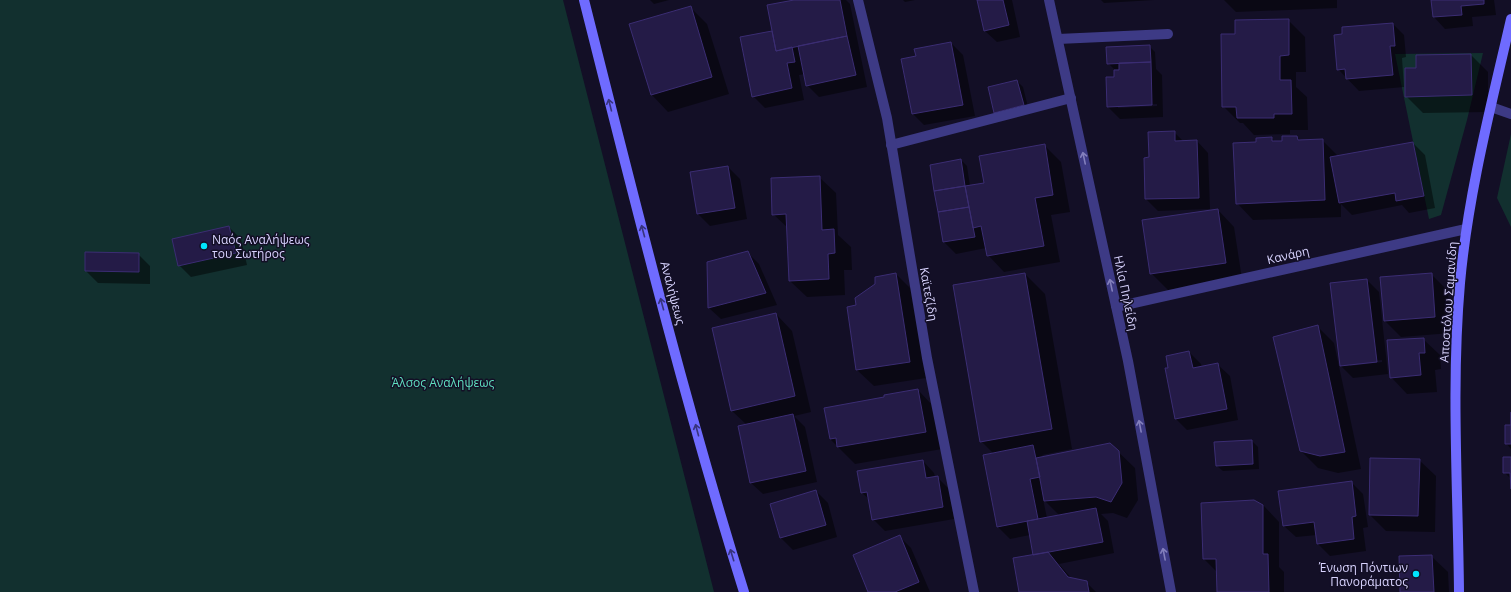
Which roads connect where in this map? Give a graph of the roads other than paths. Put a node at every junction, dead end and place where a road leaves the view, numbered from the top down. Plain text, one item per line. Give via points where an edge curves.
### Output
1 (584, 0) edge
2 (858, 0) edge
3 (1049, 0) edge
4 (1511, 19) edge
5 (1168, 34) dead end
6 (1058, 39) junction
7 (1071, 98) junction
8 (1492, 107) junction
9 (1511, 114) edge
10 (891, 145) junction
11 (1466, 229) junction
12 (1116, 307) junction
13 (744, 592) edge
14 (974, 592) edge
15 (1171, 592) edge
16 (1459, 592) edge

13 -> 1 street, Αναλήψεως via 720,515 659,292
2 - 10 street, Καϊτεζίδη
3 - 6 street, Ηλία Πηλείδη
4 - 8 street, Αποστόλου Σαμανίδη
5 - 6 street
6 - 7 street, Ηλία Πηλείδη
7 - 10 street
12 -> 7 street, Ηλία Πηλείδη
8 - 9 street
8 - 11 street, Αποστόλου Σαμανίδη
10 - 14 street, Καϊτεζίδη via 927,358
11 - 12 street, Κανάρη
11 - 16 street, Αποστόλου Σαμανίδη via 1457,352
15 -> 12 street, Ηλία Πηλείδη

